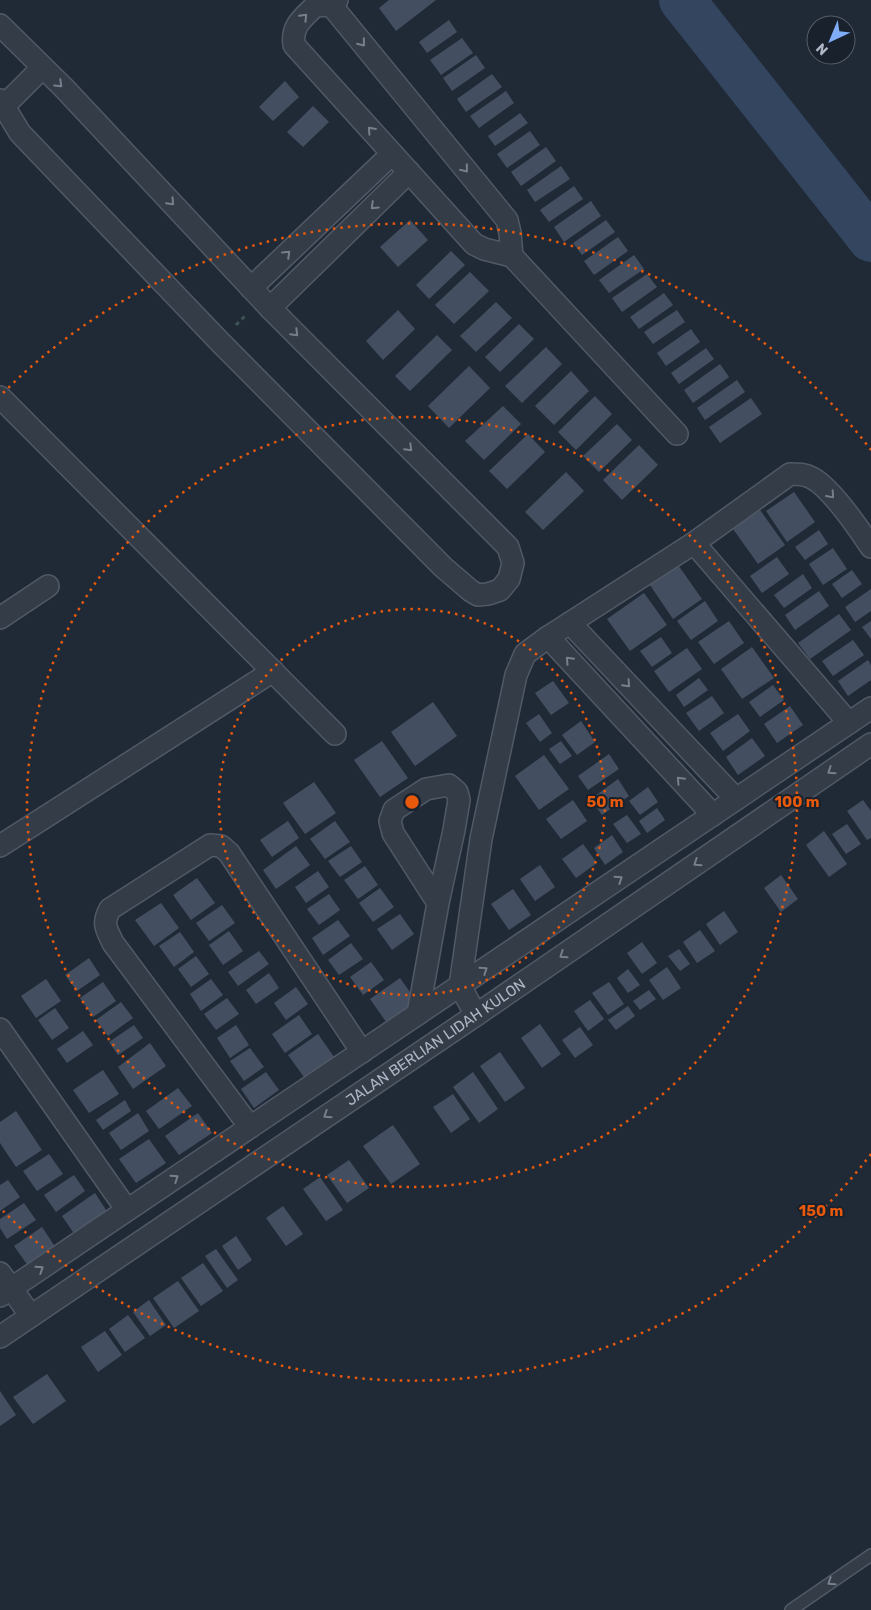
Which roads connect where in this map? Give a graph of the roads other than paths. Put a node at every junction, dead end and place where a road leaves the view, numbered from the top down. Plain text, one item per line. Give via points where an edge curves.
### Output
1 (334, 3) edge
2 (0, 25) edge
3 (42, 68) junction
4 (2, 103) edge
5 (392, 154) junction
6 (409, 172) junction
7 (512, 256) junction
8 (261, 298) junction
9 (0, 397) edge
10 (677, 434) dead end
11 (694, 543) junction
12 (871, 546) edge
13 (48, 586) dead end
14 (0, 618) edge
15 (570, 623) junction
16 (548, 637) junction
17 (273, 671) junction
18 (871, 708) edge
19 (849, 723) junction
20 (336, 734) dead end
21 (871, 744) edge
22 (736, 799) junction
23 (713, 815) junction
24 (0, 846) edge
25 (438, 903) junction
26 (460, 986) junction
27 (418, 1014) junction
28 (476, 1015) junction
29 (0, 1029) edge
30 (391, 1032) junction
31 (362, 1052) junction
32 (406, 1062) junction
33 (250, 1127) junction
34 (127, 1210) junction
35 (4, 1286) edge
36 (31, 1316) junction
37 (0, 1337) edge
38 (871, 1555) edge
39 (791, 1610) edge

5 -> 1 street via 294,46 292,36 298,22 315,6
1 -> 7 street via 507,220
2 - 3 street
3 - 4 street
3 -> 8 street
8 -> 4 street via 508,547 513,563 509,579 500,590 478,595 443,567 220,342 20,133
5 - 6 street
8 -> 5 street
6 - 7 street via 474,244
6 -> 8 street
7 - 10 street
9 - 17 street
11 -> 12 street via 790,474 803,474 826,489
11 - 15 street
11 - 19 street
13 - 14 street
15 - 16 street
15 -> 22 street
23 -> 16 street
16 - 26 street via 525,654 516,675 481,839
17 - 20 street
17 - 24 street
18 - 19 street
19 - 22 street
21 -> 28 street, JALAN BERLIAN LIDAH KULON
22 - 23 street
26 -> 23 street
25 - 25 street via 459,800 458,792 449,785 426,789 394,810 390,821 393,832
25 - 27 street
26 - 27 street
26 - 28 street
27 - 30 street
28 - 32 street, JALAN BERLIAN LIDAH KULON
29 - 34 street
30 - 31 street
30 - 32 street
31 - 33 street
31 - 33 street via 229,853 221,846 210,845 110,909 105,926 113,943
32 -> 36 street, JALAN BERLIAN LIDAH KULON
34 -> 33 street
35 -> 34 street
35 - 36 street
36 - 37 street, JALAN BERLIAN LIDAH KULON
38 -> 39 lane

